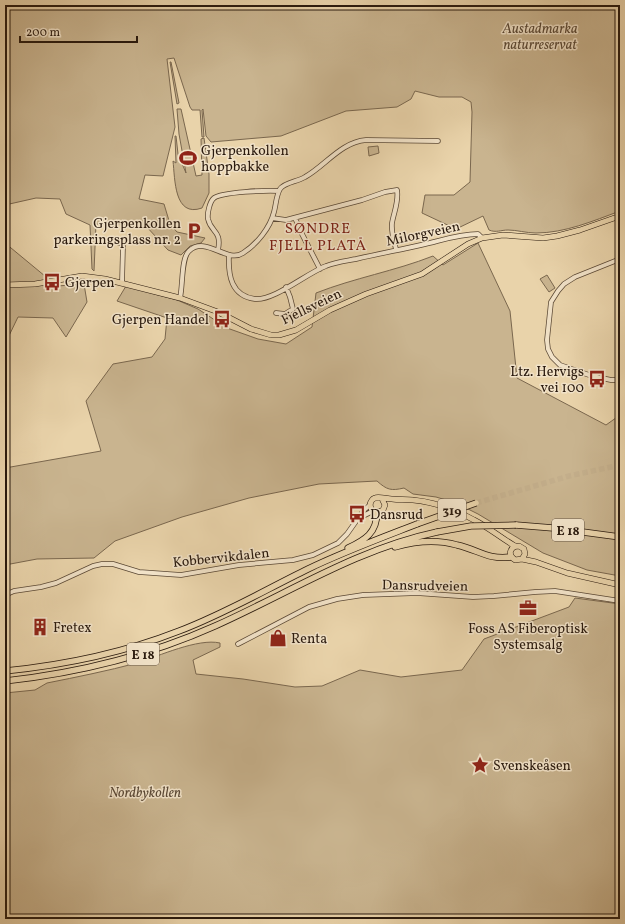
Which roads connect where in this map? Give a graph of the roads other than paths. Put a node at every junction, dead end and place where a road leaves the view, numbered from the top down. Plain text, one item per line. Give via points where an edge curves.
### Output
1 (438, 141) dead end
2 (279, 191) junction
3 (620, 216) edge
4 (272, 218) junction
5 (295, 218) junction
6 (482, 238) junction
7 (110, 241) dead end
8 (396, 249) junction
9 (218, 250) junction
10 (229, 255) junction
11 (620, 258) edge
12 (320, 269) junction
13 (122, 283) junction
14 (5, 285) edge
15 (286, 288) junction
16 (180, 298) junction
17 (276, 313) dead end
18 (620, 380) edge
19 (382, 499) junction
20 (396, 500) junction
21 (476, 503) tunnel mouth
22 (370, 505) junction
23 (385, 506) junction
24 (375, 512) junction
25 (359, 518) junction
26 (620, 537) edge
27 (501, 538) junction
28 (515, 546) junction
29 (511, 550) junction
30 (360, 556) junction
31 (523, 556) junction
32 (511, 557) junction
33 (308, 569) junction
34 (620, 585) edge
35 (5, 595) edge
36 (620, 601) edge
37 (238, 644) dead end
38 (5, 671) edge
39 (5, 681) edge

1 - 2 street via 355,142 309,175
2 - 4 street
2 - 9 street via 248,192 213,199 208,217 219,236
3 - 6 main road, Fjellsveien via 557,236 543,238 503,235
4 - 5 street
4 - 10 street via 268,228 246,251 236,256
5 - 8 street via 397,190 392,224
5 - 12 street
6 - 8 street, Milorgveien via 478,234 469,234
6 - 16 main road, Fjellsveien via 468,244 422,274 354,299 285,334 271,335 251,329 218,312
7 - 13 street via 123,246
8 - 12 street, Milorgveien
9 - 10 street
9 - 16 street via 200,246 192,248 187,253
10 - 15 street, Milorgveien via 231,280 241,293 252,298 263,298
11 - 18 street via 564,284 551,302 547,334 548,349 560,365 592,376
12 - 15 street, Milorgveien
13 - 14 main road, Fjellsveien via 82,276 35,284
13 - 16 main road, Fjellsveien
15 - 17 street via 293,309 285,314
19 - 20 main road, 319
19 - 22 main road via 374,498
19 - 23 main road
20 - 23 main road
20 - 27 main road, 319 via 419,501 454,510
21 - 33 highway, E 18, bridge via 358,547
22 - 24 main road
22 - 25 street, Kobbervikdalen
23 - 24 main road via 382,511
24 - 25 street, Kobbervikdalen
24 - 33 highway, E 18 via 376,526 367,536
25 - 35 street, Kobbervikdalen via 338,543 312,555 293,560 181,574 139,572 113,564 102,564 56,583
26 - 30 highway, E 18, bridge via 516,525 471,526 401,541
27 - 28 main road, 319
27 - 29 main road, 319
28 - 29 main road
28 - 31 main road, 319 via 522,547
29 - 32 main road
30 - 32 highway, E 18 via 406,544 436,541 457,544 495,558
30 - 39 highway, E 18 via 215,626 161,648 67,672
31 - 32 main road, 319 via 516,560
31 - 34 main road, 319 via 567,573
33 - 38 highway, E 18 via 211,618 157,640 94,658
36 - 37 street, Dansrudveien via 555,591 473,597 417,593 364,595 309,607

